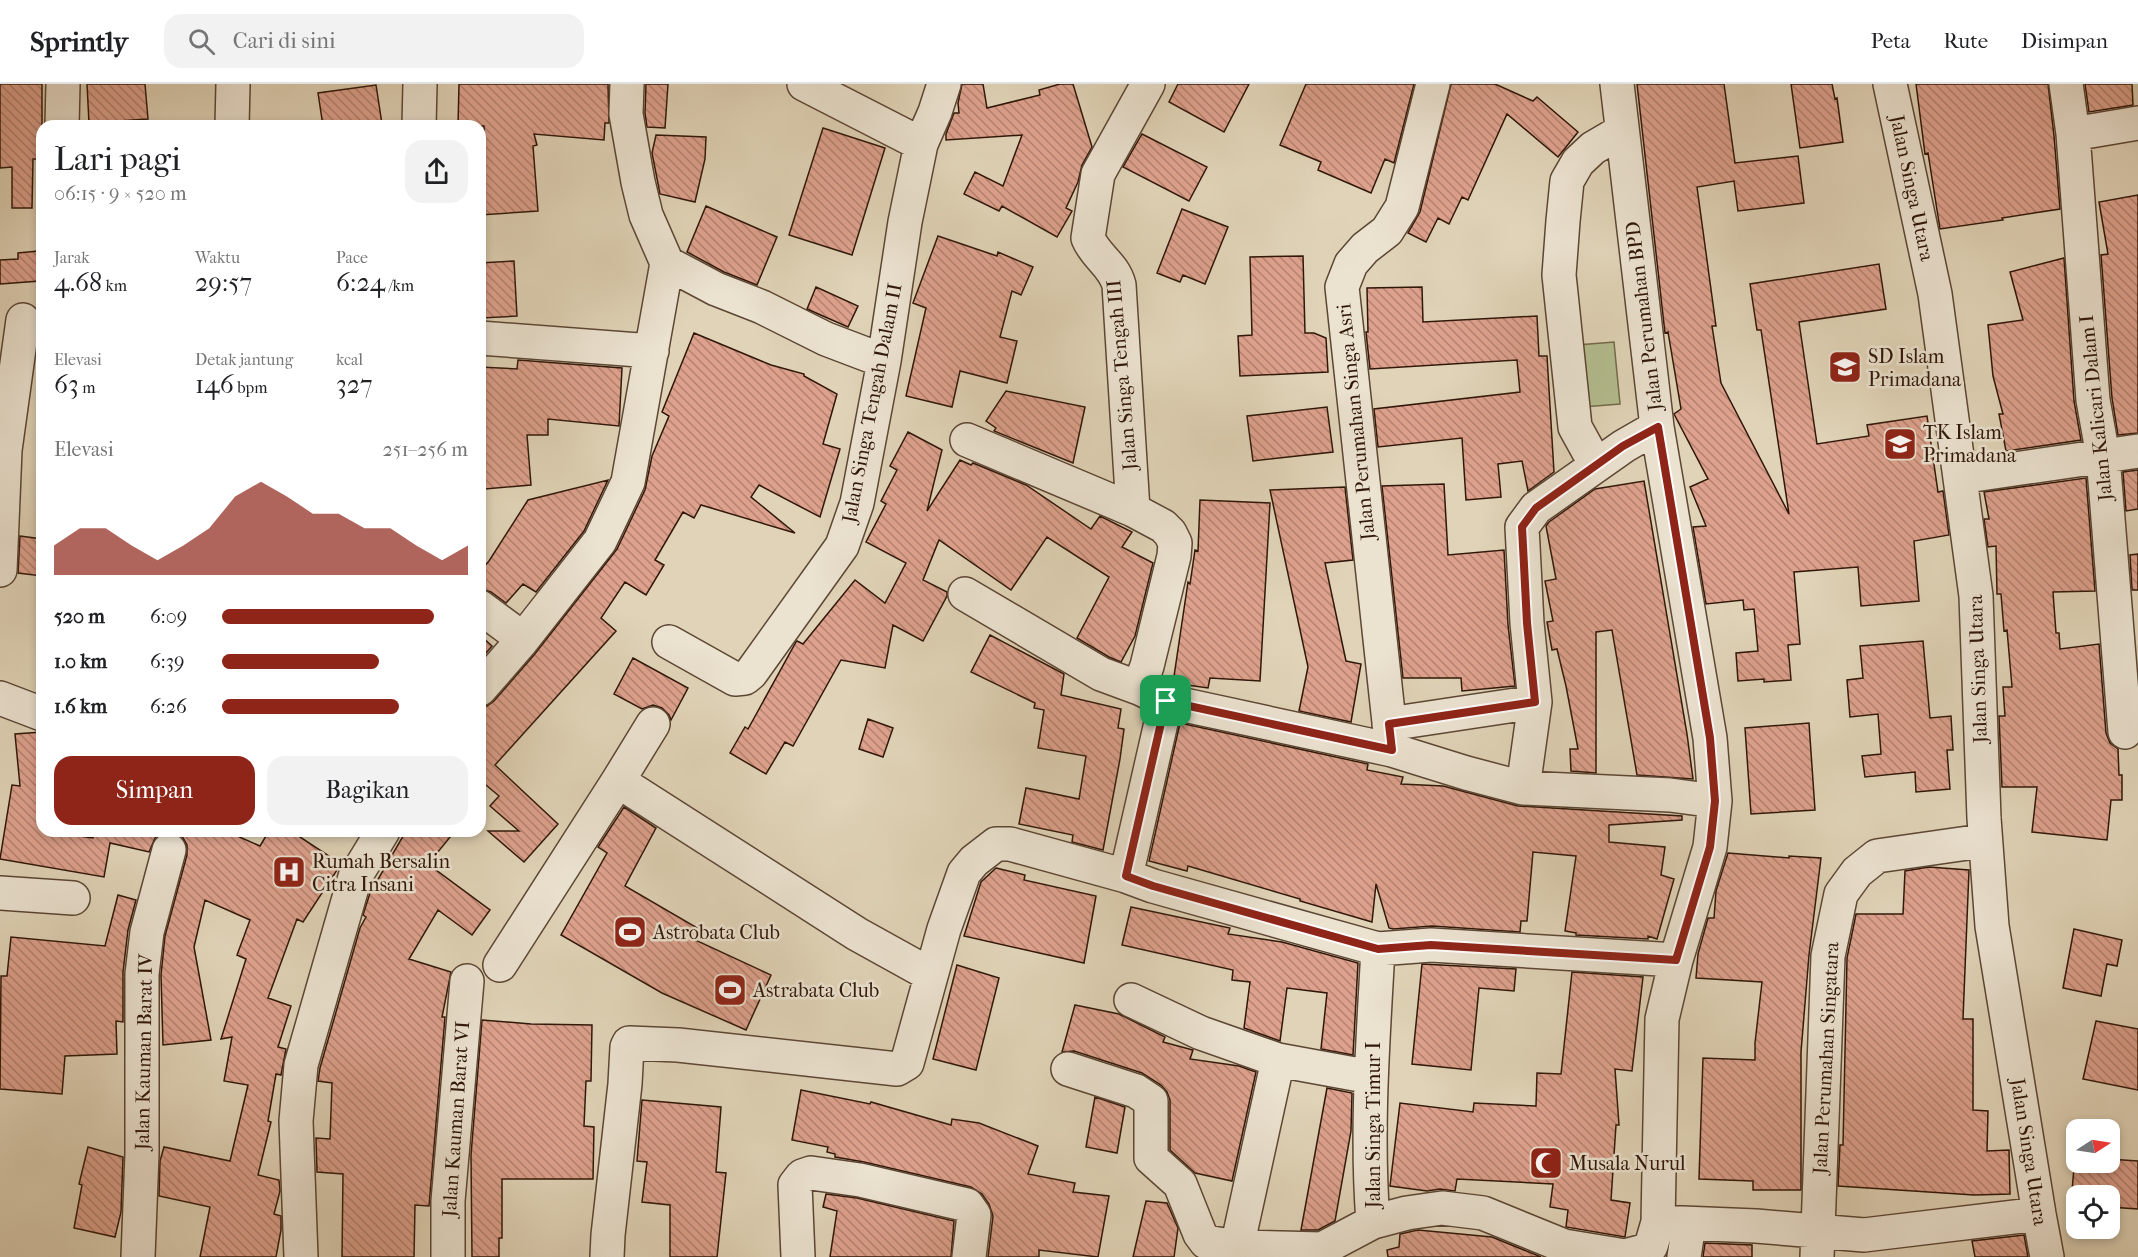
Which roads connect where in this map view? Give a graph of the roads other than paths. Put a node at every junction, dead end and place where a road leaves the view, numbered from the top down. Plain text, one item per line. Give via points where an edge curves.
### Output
1 (63, 84) edge
2 (233, 84) edge
3 (420, 84) edge
4 (627, 84) edge
5 (804, 84) edge
6 (944, 84) edge
7 (1148, 84) edge
8 (1433, 84) edge
9 (1617, 84) edge
10 (1890, 84) edge
11 (2066, 84) edge
12 (62, 120) edge
13 (232, 120) edge
14 (419, 120) edge
15 (2138, 123) edge
16 (1622, 131) junction
17 (2073, 134) junction
18 (921, 144) junction
19 (668, 263) junction
20 (22, 320) edge
21 (486, 338) edge
22 (652, 351) junction
23 (884, 360) junction
24 (1658, 427) junction
25 (967, 440) dead end
26 (2138, 451) edge
27 (2103, 456) junction
28 (1596, 465) junction
29 (1960, 477) junction
30 (1133, 510) junction
31 (0, 570) edge
32 (965, 594) dead end
33 (486, 611) edge
34 (522, 638) junction
35 (669, 642) dead end
36 (486, 681) edge
37 (1153, 695) junction
38 (0, 698) edge
39 (1535, 702) junction
40 (36, 712) edge
41 (653, 724) dead end
42 (2125, 732) dead end
43 (1390, 737) junction
44 (618, 780) junction
45 (1523, 788) junction
46 (1715, 801) junction
47 (379, 837) edge
48 (1975, 842) dead end
49 (169, 850) dead end
50 (1126, 876) junction
51 (0, 893) edge
52 (73, 898) dead end
53 (1378, 949) junction
54 (1676, 960) junction
55 (500, 965) dead end
56 (931, 975) junction
57 (466, 981) dead end
58 (1131, 1000) dead end
59 (1278, 1060) junction
60 (1068, 1069) dead end
61 (1371, 1077) junction
62 (2039, 1214) junction
63 (1373, 1222) junction
64 (1679, 1235) edge
65 (1818, 1244) edge
66 (1237, 1246) junction
67 (1551, 1249) edge
68 (1322, 1253) edge
69 (138, 1257) edge
70 (301, 1257) edge
71 (448, 1257) edge
72 (608, 1257) edge
73 (798, 1257) edge
74 (969, 1257) edge
75 (2048, 1257) edge

1 - 12 street
2 - 13 street
3 - 14 street
4 - 19 street via 626,114 638,182 646,215
5 - 18 street
6 - 18 street, Jalan Singa Tengah Dalam II
7 - 30 street, Jalan Singa Tengah III via 1098,174 1088,238 1117,276 1119,285
8 - 43 street, Jalan Perumahan Singa Asri via 1402,207 1387,231 1351,264 1342,287
9 - 16 street, Jalan Perumahan BPD
10 - 29 street, Jalan Singa Utara via 1935,294
11 - 17 street, Jalan Kalicari Dalam I
15 - 17 street
16 - 24 street, Jalan Perumahan BPD
16 - 28 street via 1578,162 1567,181 1563,221 1559,275 1575,427
17 - 27 street, Jalan Kalicari Dalam I via 2093,400
18 - 23 street, Jalan Singa Tengah Dalam II
19 - 22 street
19 - 23 street via 826,339
20 - 31 street via 5,450
21 - 22 street
22 - 34 street via 628,482 600,541
23 - 35 street, Jalan Singa Tengah Dalam II via 857,503 842,546 751,673 735,679
24 - 28 street
24 - 46 street, Jalan Perumahan BPD via 1710,738
25 - 30 street
26 - 27 street
27 - 29 street
27 - 42 street, Jalan Kalicari Dalam I
28 - 39 street via 1536,508 1522,527
29 - 62 street, Jalan Singa Utara via 1977,603 1992,926
30 - 37 street via 1163,526 1175,543 1147,666
32 - 37 street via 1092,670
33 - 34 street
34 - 36 street
37 - 43 street
37 - 50 street
38 - 40 street
39 - 43 street
39 - 45 street
41 - 44 street
43 - 45 street via 1466,773
44 - 55 street
44 - 56 street via 857,934
45 - 46 street
46 - 54 street, Jalan Perumahan BPD via 1710,847
47 - 70 street via 355,878 301,1065 296,1121
48 - 65 street, Jalan Perumahan Singatara via 1877,856 1857,872 1841,894 1828,956
49 - 69 street, Jalan Kauman Barat IV via 147,932 142,974
50 - 53 street
50 - 56 street via 1010,844 996,844 964,873
51 - 52 street
53 - 54 street via 1431,945
53 - 61 street, Jalan Singa Timur I
54 - 64 street, Jalan Perumahan BPD via 1662,1019
56 - 72 street via 907,1063 897,1069 629,1042
57 - 71 street, Jalan Kauman Barat VI via 448,1201
58 - 59 street via 1201,1033
59 - 61 street
59 - 66 street
60 - 66 street via 1136,1091 1151,1101 1151,1158 1180,1184 1206,1242
61 - 63 street, Jalan Singa Timur I
62 - 65 street
62 - 75 street, Jalan Singa Utara
63 - 67 street, Jalan Singa Timur I via 1442,1208 1483,1213
63 - 68 street
64 - 65 street
64 - 67 street, Jalan Perumahan BPD via 1656,1235 1644,1251 1625,1256 1564,1246
66 - 68 street
73 - 74 street via 795,1185 811,1173 967,1205 974,1215

